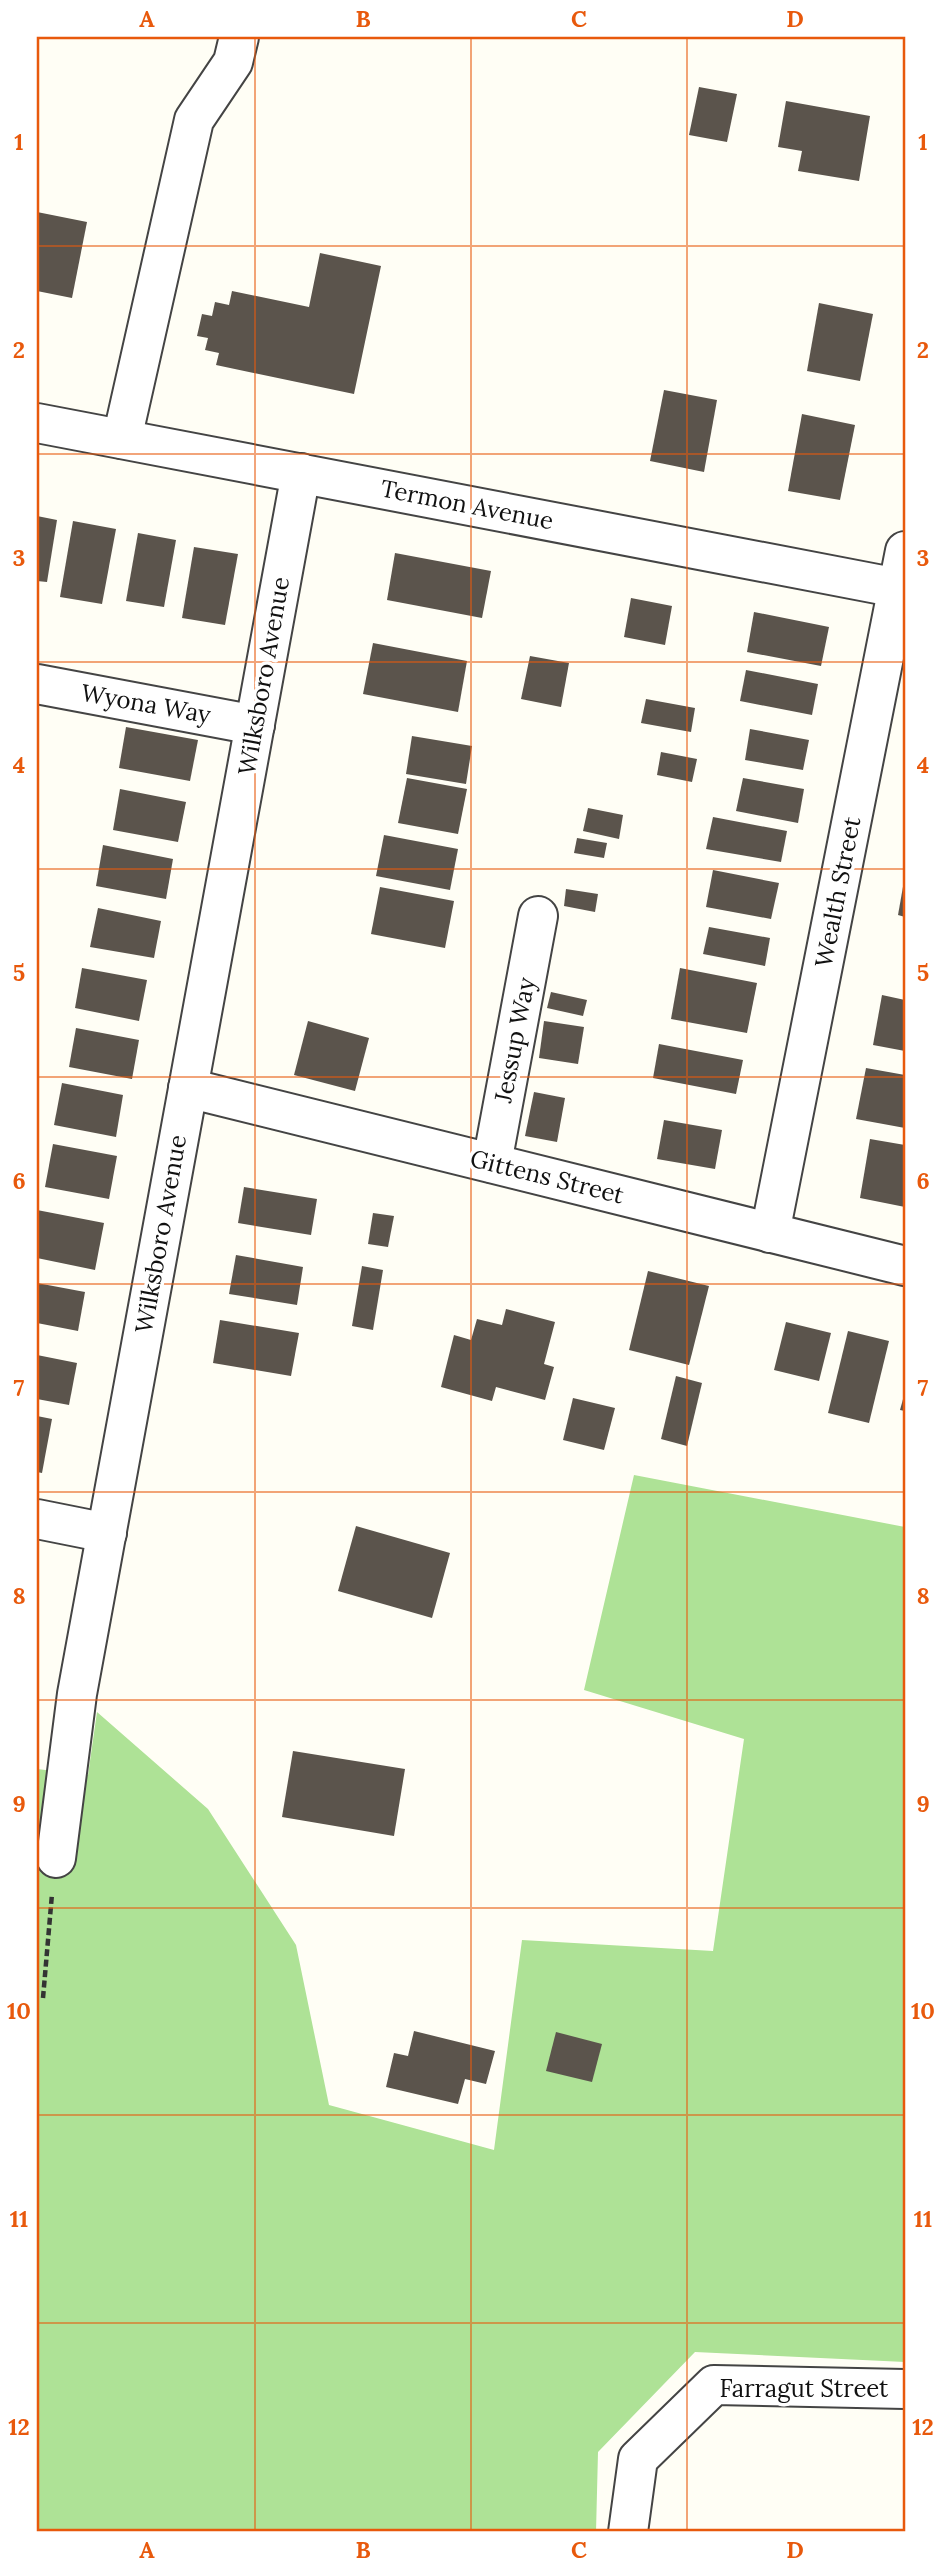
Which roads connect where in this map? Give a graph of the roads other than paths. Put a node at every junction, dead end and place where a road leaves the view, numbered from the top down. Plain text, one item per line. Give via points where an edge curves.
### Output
1 (239, 37) edge
2 (37, 423) edge
3 (122, 439) junction
4 (301, 473) junction
5 (902, 569) edge
6 (37, 684) edge
7 (255, 724) junction
8 (538, 916) dead end
9 (188, 1088) junction
10 (492, 1163) junction
11 (770, 1233) junction
12 (905, 1266) edge
13 (37, 1519) edge
14 (107, 1533) junction
15 (56, 1858) road end
16 (905, 2389) edge
17 (628, 2532) edge

1 - 3 street via 233,62 194,120
2 - 3 street, Termon Avenue
3 - 4 street, Termon Avenue
4 - 5 street, Termon Avenue
4 - 7 street, Wilksboro Avenue
5 - 11 street, Wealth Street
6 - 7 street, Wyona Way
7 - 9 street, Wilksboro Avenue
8 - 10 street, Jessup Way
9 - 10 street, Gittens Street
9 - 14 street, Wilksboro Avenue
10 - 11 street, Gittens Street
11 - 12 street, Gittens Street
13 - 14 street
14 - 15 street, Wilksboro Avenue via 77,1694
16 - 17 street, Farragut Street via 714,2385 638,2459

